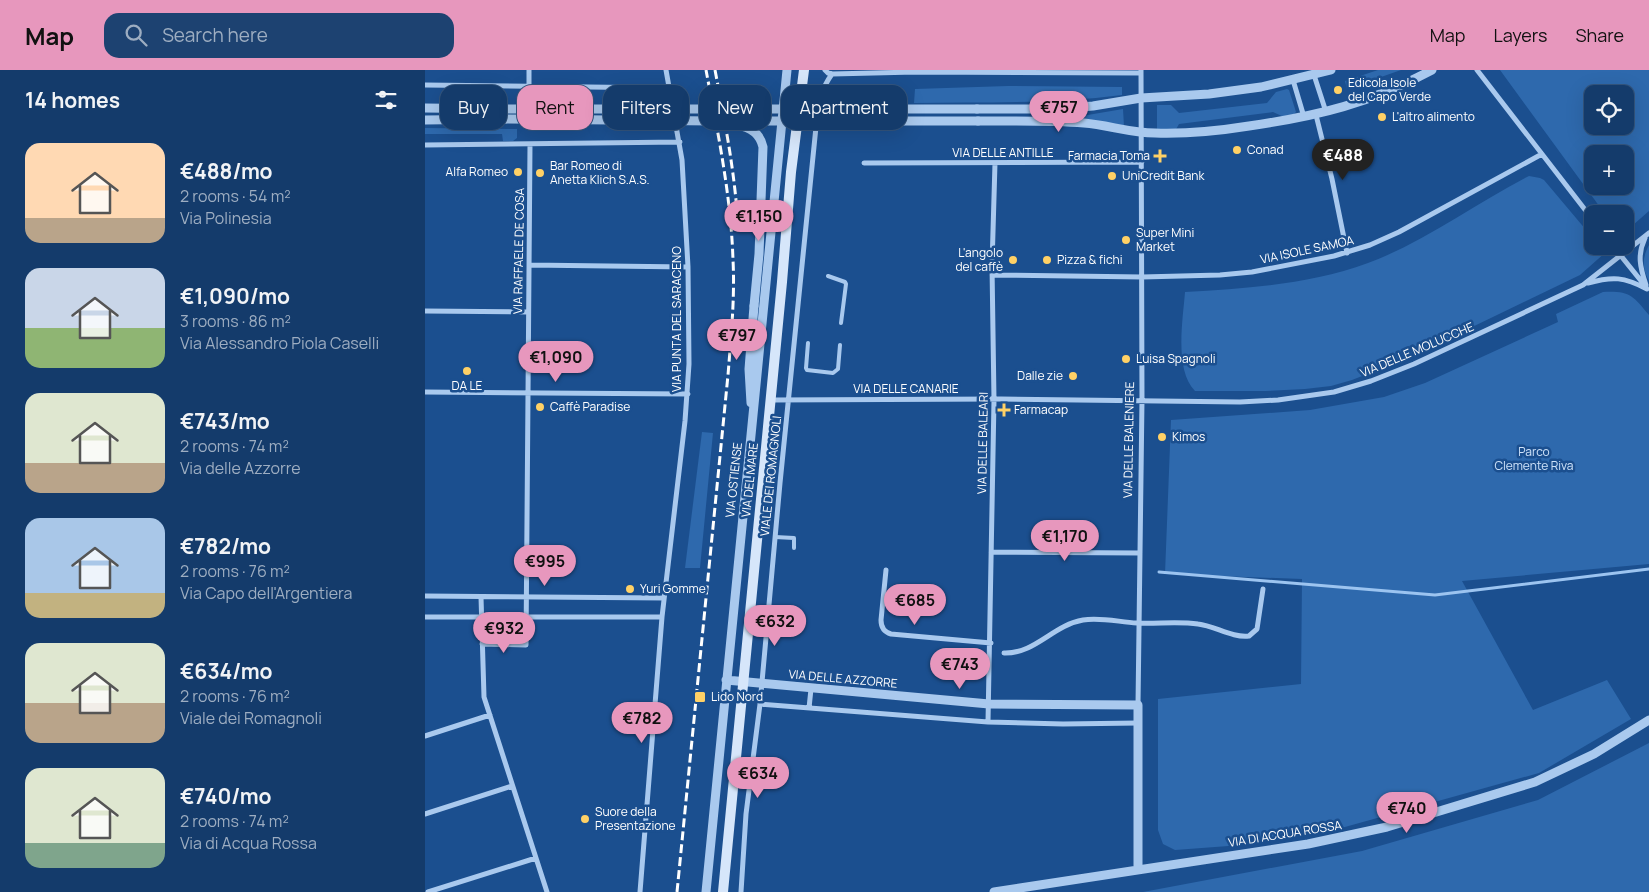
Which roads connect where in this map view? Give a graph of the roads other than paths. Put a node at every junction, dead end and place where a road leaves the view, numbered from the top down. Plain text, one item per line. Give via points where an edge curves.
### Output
1 (529, 70) edge
2 (666, 70) edge
3 (787, 70) edge
4 (804, 70) edge
5 (825, 70) edge
6 (1331, 70) edge
7 (1432, 70) edge
8 (1477, 70) edge
9 (897, 71) edge
10 (993, 71) edge
11 (1141, 71) edge
12 (832, 74) junction
13 (1314, 75) junction
14 (1298, 76) edge
15 (425, 85) edge
16 (517, 85) edge
17 (529, 85) edge
18 (668, 85) edge
19 (1141, 98) junction
20 (425, 108) edge
21 (1326, 112) junction
22 (1316, 115) junction
23 (1304, 118) junction
24 (425, 120) edge
25 (699, 121) edge
26 (771, 121) edge
27 (678, 130) edge
28 (751, 130) edge
29 (1141, 132) junction
30 (680, 142) junction
31 (425, 145) edge
32 (530, 145) junction
33 (1542, 154) junction
34 (1142, 162) junction
35 (864, 163) dead end
36 (995, 163) junction
37 (1584, 208) edge
38 (1648, 234) edge
39 (1347, 252) junction
40 (1620, 256) junction
41 (529, 265) junction
42 (688, 267) junction
43 (992, 275) junction
44 (829, 276) dead end
45 (1143, 277) junction
46 (1583, 284) junction
47 (1648, 290) edge
48 (425, 311) edge
49 (528, 312) junction
50 (841, 323) dead end
51 (808, 343) dead end
52 (840, 345) dead end
53 (425, 392) edge
54 (527, 392) junction
55 (688, 394) junction
56 (771, 400) junction
57 (789, 400) junction
58 (994, 400) junction
59 (1143, 400) junction
60 (753, 416) junction
61 (775, 537) junction
62 (794, 548) dead end
63 (991, 552) junction
64 (1140, 553) junction
65 (886, 570) dead end
66 (1263, 589) dead end
67 (425, 596) edge
68 (481, 597) junction
69 (527, 597) junction
70 (664, 598) junction
71 (425, 617) edge
72 (482, 617) junction
73 (527, 617) junction
74 (663, 617) junction
75 (1139, 623) junction
76 (991, 643) junction
77 (482, 644) junction
78 (1004, 654) dead end
79 (726, 680) junction
80 (743, 682) junction
81 (761, 684) junction
82 (811, 689) junction
83 (760, 704) junction
84 (989, 704) junction
85 (1138, 705) junction
86 (809, 708) junction
87 (490, 715) junction
88 (1649, 720) edge
89 (988, 722) junction
90 (1139, 723) junction
91 (425, 736) edge
92 (513, 786) junction
93 (425, 814) edge
94 (536, 858) junction
95 (1138, 870) junction
96 (428, 892) edge
97 (547, 892) edge
98 (640, 892) edge
99 (706, 892) edge
100 (723, 892) edge
101 (741, 892) edge
102 (994, 892) edge

1 - 17 street
2 - 18 street, VIA PUNTA DEL SARACENO
3 - 60 street, VIA OSTIENSE
4 - 56 main road, VIA DEL MARE via 791,172
5 - 12 street
6 - 13 street
7 - 21 street via 1380,96
8 - 33 street
9 - 10 street
9 - 12 street
10 - 11 street
11 - 19 street, VIA DELLE BALENIERE
12 - 57 street, VIALE DEI ROMAGNOLI via 822,90 819,103
13 - 14 street
13 - 21 street
14 - 19 street via 1261,87
14 - 23 street
15 - 16 street
19 - 20 street, bridge via 1056,109
19 - 29 street, VIA DELLE BALENIERE
21 - 22 street
22 - 23 street
22 - 39 street
23 - 29 street via 1197,132
24 - 25 street, bridge
26 - 29 street, bridge via 1076,122
27 - 30 street, VIA PUNTA DEL SARACENO
28 - 60 street, bridge via 763,144 749,369
29 - 34 street, VIA DELLE BALENIERE
30 - 32 street
30 - 42 street, VIA PUNTA DEL SARACENO
31 - 32 street
32 - 41 street, VIA RAFFAELE DE COSA
33 - 37 street
33 - 39 street, VIA ISOLE SAMOA via 1409,227
34 - 36 street, VIA DELLE ANTILLE
34 - 45 street, VIA DELLE BALENIERE
35 - 36 street, VIA DELLE ANTILLE
36 - 43 street, VIA DELLE BALEARI
38 - 40 street, VIA DELLE MOLUCCHE
38 - 47 street via 1639,260
39 - 45 street, VIA ISOLE SAMOA via 1233,274
40 - 46 street, VIA DELLE MOLUCCHE
40 - 47 street
41 - 42 street
41 - 49 street, VIA RAFFAELE DE COSA
42 - 55 street, VIA PUNTA DEL SARACENO
43 - 45 street, VIA ISOLE SAMOA
43 - 58 street, VIA DELLE BALEARI
44 - 50 lane via 846,284
45 - 59 street, VIA DELLE BALENIERE
46 - 47 street via 1619,278
46 - 59 street, VIA DELLE MOLUCCHE via 1438,354 1349,388 1266,401
48 - 49 street
49 - 54 street, VIA RAFFAELE DE COSA
51 - 52 lane via 807,370 833,374 838,369
53 - 54 street
54 - 55 street
54 - 69 street, VIA RAFFAELE DE COSA
55 - 70 street, VIA PUNTA DEL SARACENO
56 - 57 street
56 - 80 main road, VIA DEL MARE
57 - 58 street, VIA DELLE CANARIE
57 - 61 street, VIALE DEI ROMAGNOLI
58 - 59 street, VIA DELLE CANARIE
58 - 63 street, VIA DELLE BALEARI
59 - 64 street, VIA DELLE BALENIERE
60 - 79 street, VIA OSTIENSE
61 - 62 lane via 794,538
61 - 81 street, VIALE DEI ROMAGNOLI
63 - 64 street
63 - 76 street, VIA DELLE BALEARI
64 - 75 street, VIA DELLE BALENIERE
65 - 76 street via 881,620 885,632
66 - 75 street via 1257,629 1249,636 1198,624
67 - 68 street
68 - 69 street
68 - 72 street
69 - 70 street
69 - 73 street, VIA RAFFAELE DE COSA
70 - 74 street, VIA PUNTA DEL SARACENO
71 - 72 street
72 - 73 street
72 - 77 street
73 - 74 street
73 - 77 street, VIA RAFFAELE DE COSA via 526,645
74 - 98 street, VIA PUNTA DEL SARACENO
75 - 78 street via 1082,620 1025,650
75 - 85 street, VIA DELLE BALENIERE
76 - 84 street, VIA DELLE BALEARI
77 - 87 street via 483,685
79 - 80 street, VIA DELLE AZZORRE
79 - 99 street, VIA OSTIENSE
80 - 81 street, VIA DELLE AZZORRE
80 - 100 main road, VIA DEL MARE
81 - 82 street, VIA DELLE AZZORRE
81 - 83 street, VIALE DEI ROMAGNOLI
82 - 84 street, VIA DELLE AZZORRE
82 - 86 street
83 - 86 street
83 - 101 street, VIALE DEI ROMAGNOLI via 746,814
84 - 85 street, VIA DELLE AZZORRE
84 - 89 street, VIA DELLE BALEARI
85 - 90 street, VIA DELLE BALENIERE
86 - 89 street
87 - 91 street
87 - 92 street
88 - 95 street, VIA DI ACQUA ROSSA via 1552,775 1407,822 1331,840
89 - 90 street
90 - 95 street, VIA DELLE BALENIERE
92 - 93 street
92 - 94 street
94 - 96 street
94 - 97 street
95 - 102 street, VIA DI ACQUA ROSSA

